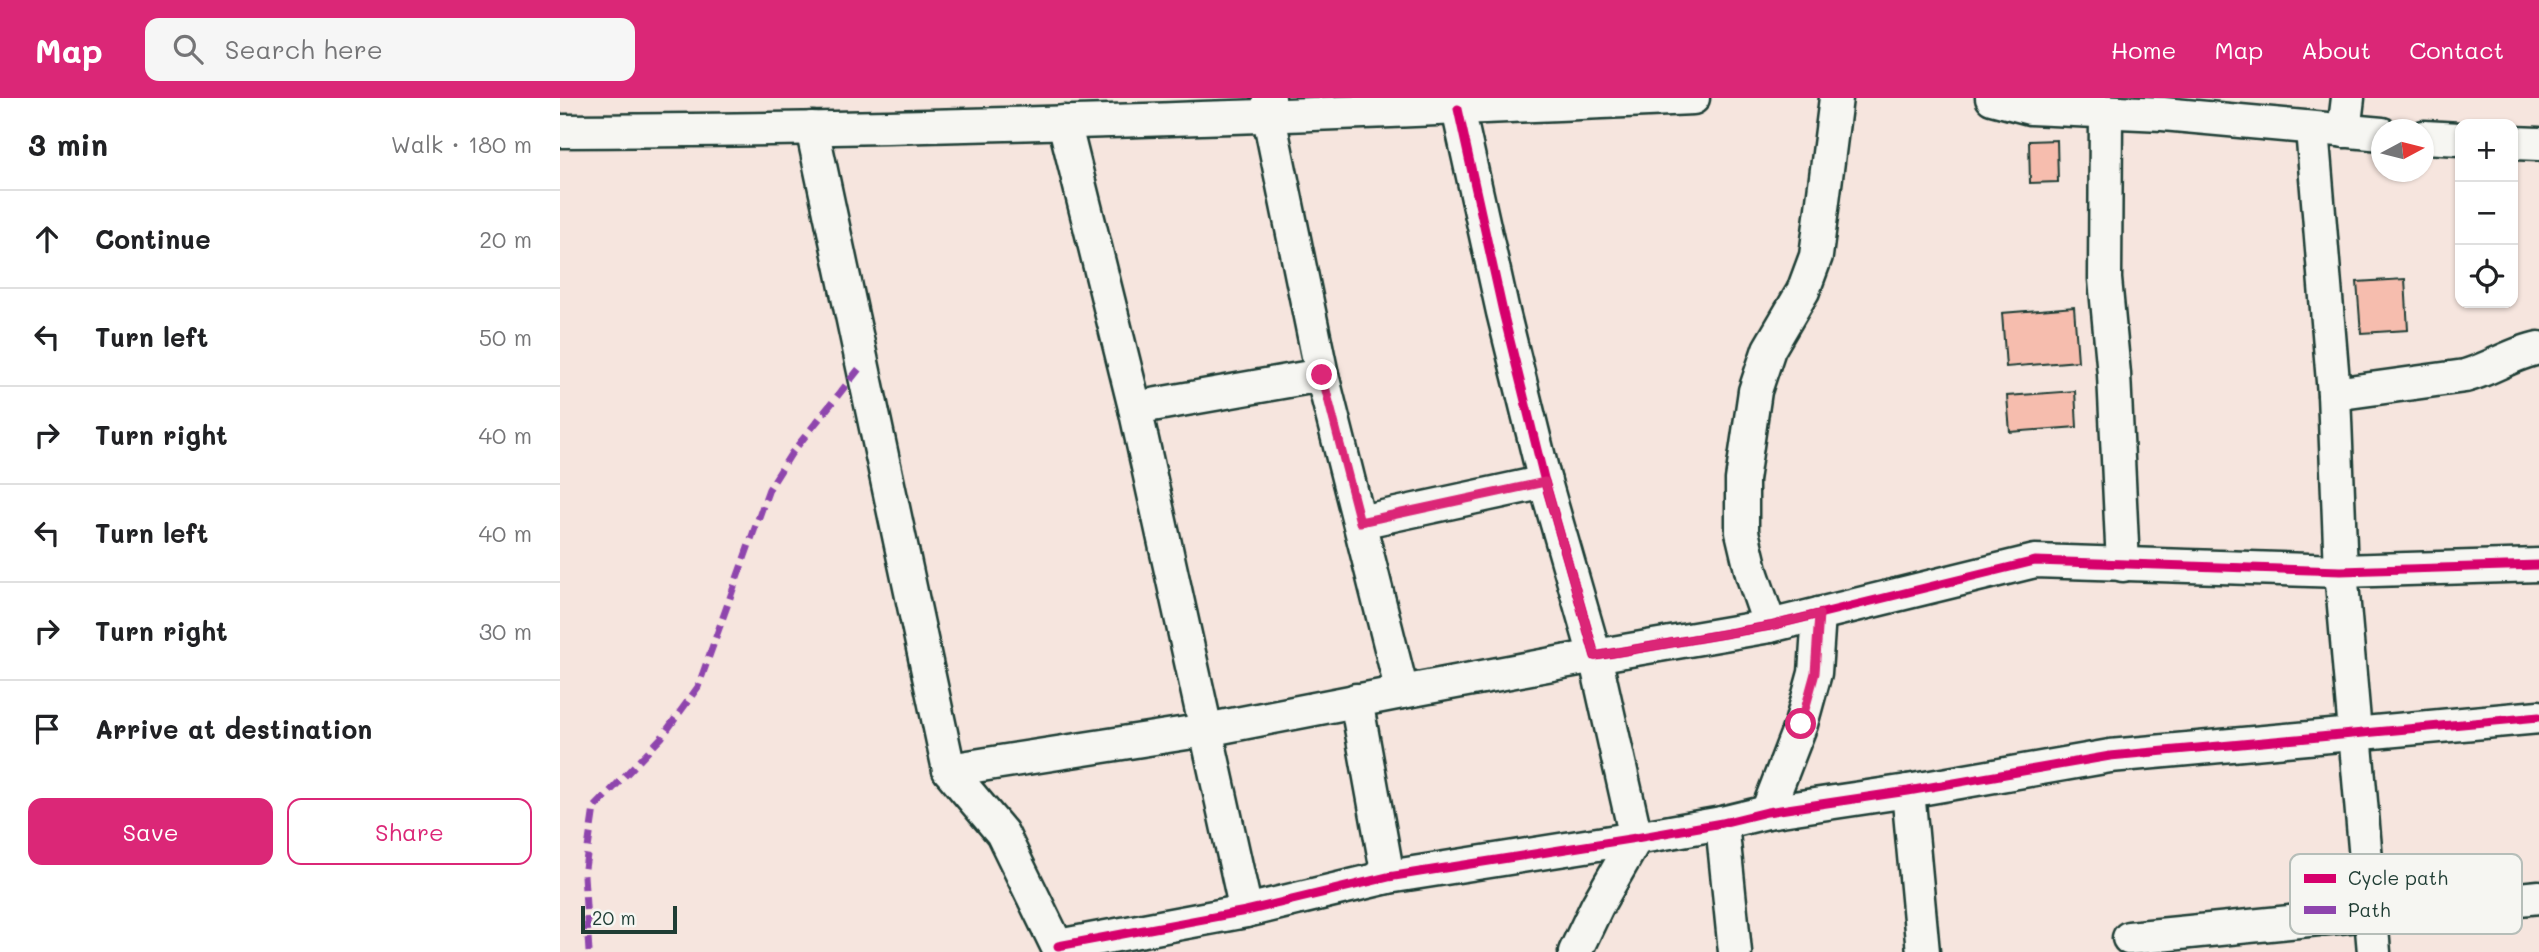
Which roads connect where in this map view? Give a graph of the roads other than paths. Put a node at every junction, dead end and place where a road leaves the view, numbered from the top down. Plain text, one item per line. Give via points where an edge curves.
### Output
1 (1693, 98) edge
2 (1836, 98) edge
3 (1992, 98) edge
4 (2348, 98) edge
5 (2031, 103) edge
6 (2163, 106) edge
7 (1269, 108) edge
8 (1458, 109) junction
9 (2106, 113) junction
10 (1064, 122) junction
11 (812, 128) junction
12 (2312, 129) junction
13 (560, 131) edge
14 (2344, 131) junction
15 (2371, 133) edge
16 (2434, 138) edge
17 (2455, 139) edge
18 (2518, 143) edge
19 (2539, 144) edge
20 (2539, 348) edge
21 (1322, 375) junction
22 (2334, 394) junction
23 (1135, 408) junction
24 (1545, 482) junction
25 (1360, 522) junction
26 (2123, 565) junction
27 (2539, 565) edge
28 (2341, 571) junction
29 (1819, 614) junction
30 (1770, 626) junction
31 (1595, 656) junction
32 (1402, 692) junction
33 (1356, 700) junction
34 (2539, 717) edge
35 (1206, 730) junction
36 (2356, 734) junction
37 (949, 770) junction
38 (1908, 791) junction
39 (1766, 812) junction
40 (1722, 823) junction
41 (1636, 838) junction
42 (2366, 854) edge
43 (1388, 877) junction
44 (1246, 911) junction
45 (2290, 922) edge
46 (2373, 934) edge
47 (2129, 938) dead end
48 (1059, 949) edge
49 (1575, 952) edge
50 (1735, 952) edge
51 (1923, 952) edge
52 (2374, 952) edge

1 - 8 street
2 - 30 street via 1816,256 1803,290 1769,349 1755,391 1742,480 1742,532
3 - 5 street
4 - 14 street
5 - 9 street
6 - 9 street
6 - 12 street
7 - 8 street
7 - 10 street
7 - 21 street
8 - 24 street
9 - 26 street via 2105,279
10 - 11 street
10 - 23 street
11 - 13 street
11 - 37 street
12 - 14 street
12 - 22 street
14 - 15 street
16 - 17 street
18 - 19 street
20 - 22 street via 2483,372
21 - 23 street
21 - 25 street
22 - 28 street
23 - 35 street
24 - 25 street
24 - 31 street
25 - 32 street
26 - 28 street
26 - 29 street via 2035,561
27 - 28 street
28 - 36 street
29 - 30 street
29 - 39 street via 1815,673 1805,711
30 - 31 street
31 - 32 street
31 - 41 street
32 - 33 street
33 - 35 street
33 - 43 street
34 - 36 street
35 - 37 street
35 - 44 street
36 - 38 street via 2110,756
36 - 42 street
37 - 48 street via 1002,833
38 - 39 street
38 - 51 street
39 - 40 street
40 - 41 street
40 - 50 street
41 - 43 street
41 - 49 street
43 - 44 street
44 - 48 street
45 - 47 street
46 - 52 street

